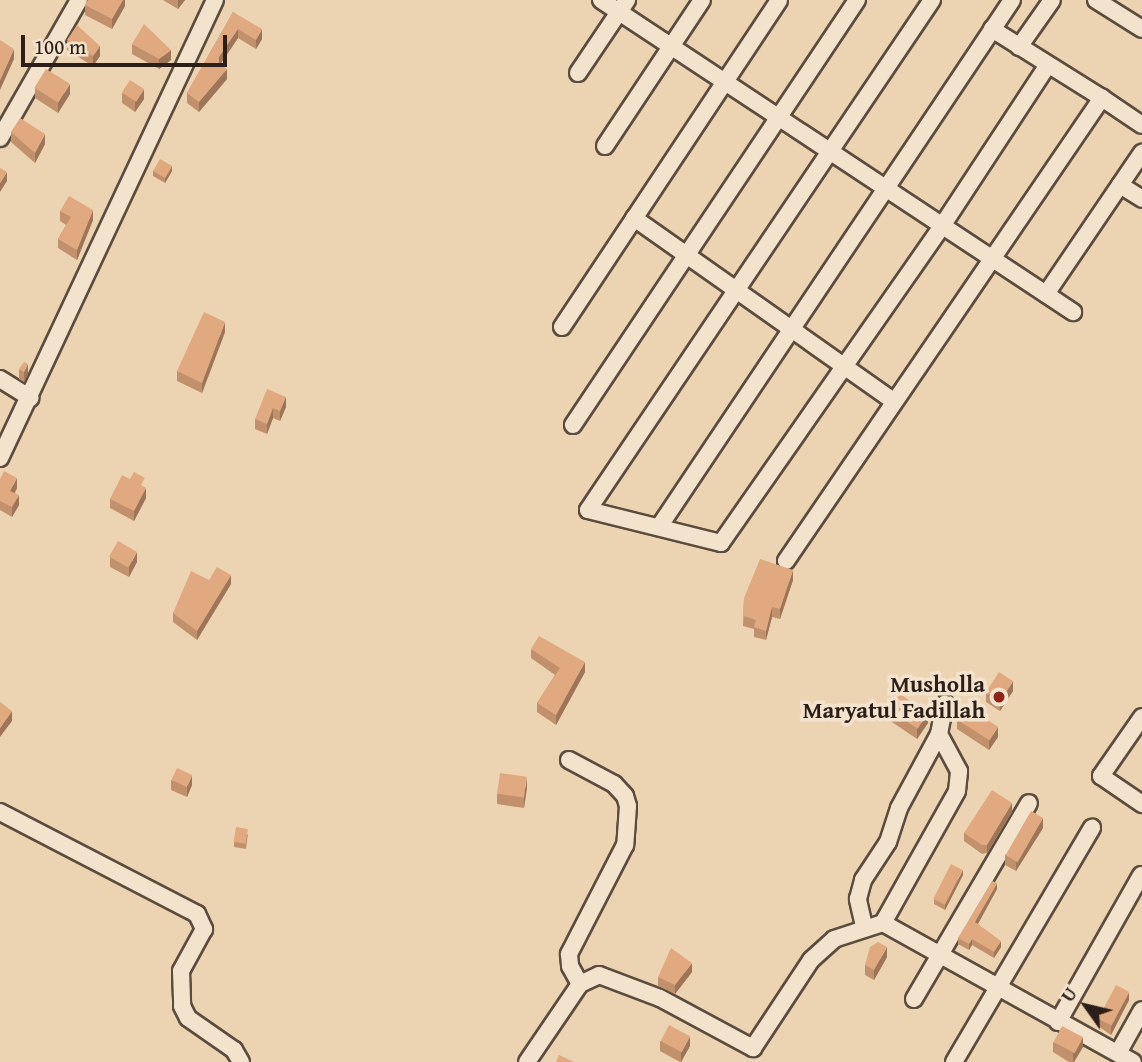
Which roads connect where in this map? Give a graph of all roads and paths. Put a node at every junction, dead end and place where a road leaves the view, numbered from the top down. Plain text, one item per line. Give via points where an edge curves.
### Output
1 (79, 0) edge
2 (215, 0) edge
3 (601, 0) edge
4 (702, 0) edge
5 (779, 0) edge
6 (857, 0) edge
7 (932, 0) edge
8 (1012, 0) edge
9 (1052, 0) edge
10 (1097, 0) edge
11 (623, 6) edge
12 (992, 29) junction
13 (1142, 29) edge
14 (671, 46) junction
15 (1019, 47) junction
16 (1047, 65) junction
17 (578, 72) dead end
18 (725, 82) junction
19 (1102, 98) junction
20 (778, 117) junction
21 (1142, 125) edge
22 (0, 138) edge
23 (605, 146) dead end
24 (830, 151) junction
25 (1142, 153) edge
26 (1120, 185) junction
27 (885, 188) junction
28 (1142, 199) edge
29 (634, 218) junction
30 (942, 226) junction
31 (686, 255) junction
32 (990, 257) junction
33 (736, 290) junction
34 (1046, 294) junction
35 (1073, 312) dead end
36 (562, 327) dead end
37 (791, 329) junction
38 (842, 365) junction
39 (0, 379) edge
40 (30, 398) junction
41 (893, 401) junction
42 (573, 425) dead end
43 (0, 458) edge
44 (659, 527) junction
45 (786, 561) dead end
46 (945, 704) dead end
47 (1142, 717) edge
48 (939, 734) junction
49 (569, 760) dead end
50 (1029, 803) dead end
51 (1142, 804) edge
52 (0, 812) edge
53 (1092, 828) dead end
54 (1142, 875) edge
55 (883, 923) junction
56 (864, 926) junction
57 (941, 956) junction
58 (580, 984) junction
59 (998, 988) junction
60 (914, 999) dead end
61 (1142, 1010) edge
62 (1058, 1022) junction
63 (1118, 1054) junction
64 (241, 1062) edge
65 (527, 1062) edge
66 (954, 1062) edge
67 (1133, 1062) edge

1 - 22 street
2 - 40 street
3 - 11 street
4 - 14 street
5 - 18 street
6 - 20 street
7 - 24 street
8 - 12 street
9 - 15 street
10 - 13 street
11 - 14 street
11 - 17 street
12 - 15 street
12 - 27 street
14 - 18 street
14 - 23 street
15 - 16 street
16 - 19 street
16 - 30 street
18 - 20 street
18 - 29 street
19 - 21 street
19 - 32 street
20 - 24 street
20 - 31 street
24 - 27 street
24 - 33 street
25 - 26 street
26 - 28 street
26 - 34 street
27 - 30 street
27 - 37 street
29 - 31 street
29 - 36 street
30 - 32 street
30 - 38 street
31 - 33 street
31 - 42 street
32 - 34 street
32 - 41 street
33 - 37 street
33 - 44 street via 589,510
34 - 35 street
37 - 38 street
37 - 44 street
38 - 41 street
38 - 44 street via 721,543
39 - 40 street
40 - 43 street
41 - 45 street
46 - 48 street
47 - 51 street via 1101,776
48 - 55 street via 959,771 957,791
48 - 56 street via 899,808 888,842 863,880 858,899
49 - 58 street via 614,784 628,806 625,845 569,954 569,966
50 - 57 street
52 - 64 street via 197,914 204,929 181,971 181,1006 188,1018 234,1050
53 - 59 street
54 - 62 street
55 - 56 street
55 - 57 street
56 - 58 street via 834,939 811,960 753,1048 610,977 588,976
57 - 59 street
57 - 60 street
58 - 65 street
59 - 62 street
59 - 66 street
61 - 63 street
62 - 63 street
63 - 67 street

